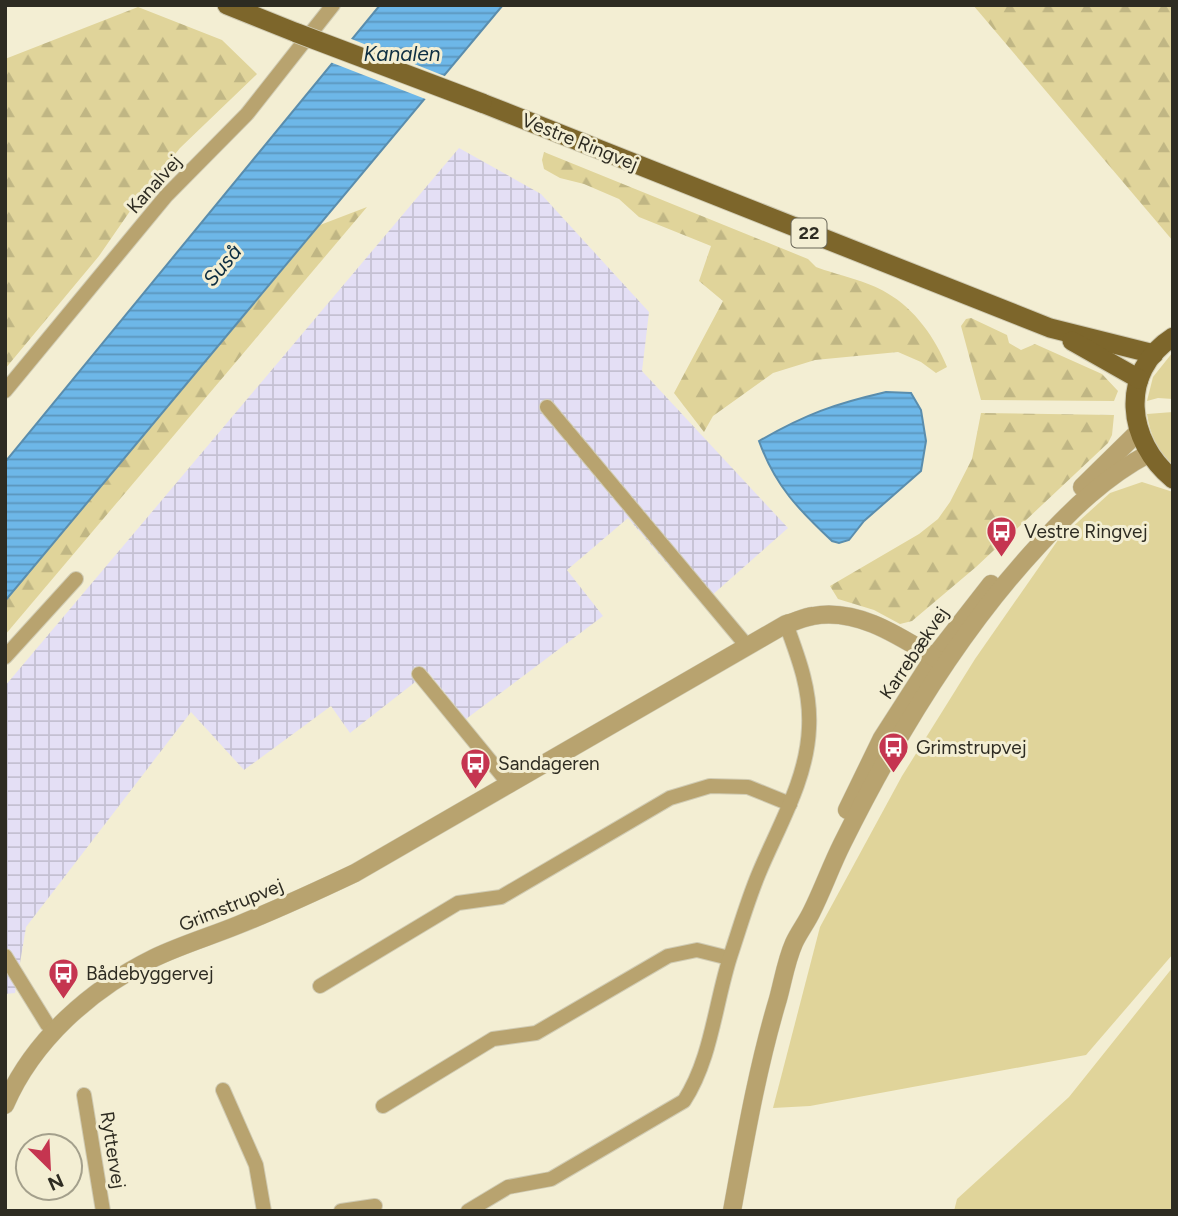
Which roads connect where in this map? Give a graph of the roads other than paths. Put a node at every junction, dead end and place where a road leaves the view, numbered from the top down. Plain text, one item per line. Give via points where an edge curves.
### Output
1 (227, 5) edge
2 (333, 5) edge
3 (1050, 328) junction
4 (1173, 337) edge
5 (1154, 354) junction
6 (1139, 379) junction
7 (5, 391) edge
8 (547, 407) dead end
9 (1138, 432) junction
10 (1149, 454) junction
11 (1173, 479) edge
12 (76, 579) dead end
13 (786, 624) junction
14 (747, 646) junction
15 (5, 657) edge
16 (939, 660) junction
17 (419, 674) dead end
18 (510, 785) junction
19 (790, 804) junction
20 (794, 943) junction
21 (5, 956) edge
22 (729, 958) junction
23 (320, 986) dead end
24 (54, 1031) junction
25 (223, 1090) dead end
26 (84, 1095) dead end
27 (5, 1105) edge
28 (383, 1106) dead end
29 (375, 1206) dead end
30 (103, 1211) edge
31 (264, 1211) edge
32 (341, 1211) edge
33 (468, 1211) edge
34 (732, 1211) edge

1 - 3 main road, Vestre Ringvej / 22, bridge
2 - 7 street, Kanalvej via 247,114 166,196
3 - 5 main road, Vestre Ringvej / 22
3 - 6 main road, Vestre Ringvej / 22
4 - 5 main road
5 - 6 main road
6 - 9 main road via 1135,397
8 - 14 street
9 - 10 main road
9 - 16 street, Karrebækvej via 1008,564 970,609
10 - 11 main road
10 - 16 street, Karrebækvej via 1101,484 1054,528
12 - 15 street
13 - 14 street, Grimstrupvej
13 - 16 street, Grimstrupvej via 839,615 886,629
13 - 19 street via 808,693 809,729
14 - 18 street, Grimstrupvej
16 - 20 street, Karrebækvej
16 - 20 street, Karrebækvej via 883,738 831,841
17 - 18 street
18 - 24 street, Grimstrupvej via 355,873 121,975
19 - 22 street via 758,875
19 - 23 street via 748,787 710,786 670,798 501,897 458,903
20 - 34 street, Karrebækvej via 769,1029
21 - 24 street
22 - 28 street via 697,950 667,956 536,1033 493,1039
22 - 33 street via 696,1082 684,1101 551,1179 508,1187
24 - 27 street, Grimstrupvej
25 - 31 street via 256,1165
26 - 30 street, Ryttervej
29 - 32 street

